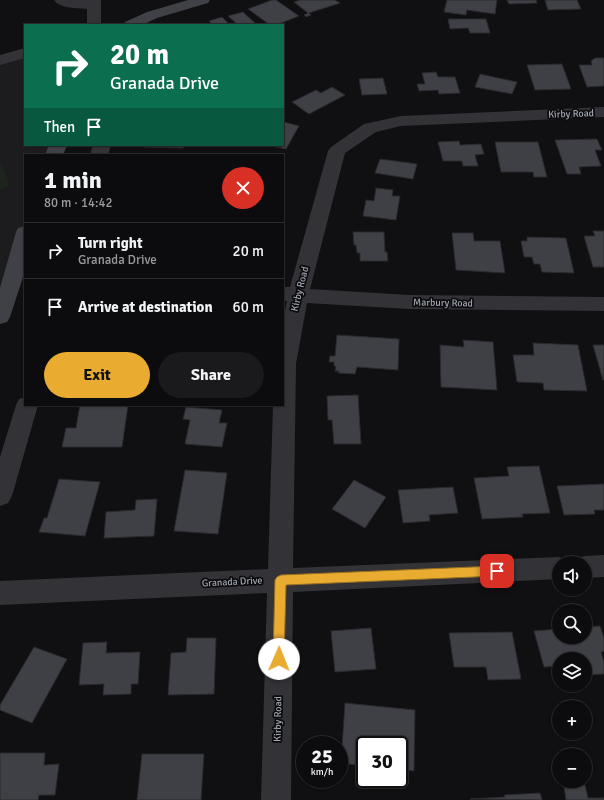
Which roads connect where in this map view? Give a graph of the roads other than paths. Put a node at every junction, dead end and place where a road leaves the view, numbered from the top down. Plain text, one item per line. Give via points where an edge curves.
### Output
1 (61, 0) edge
2 (203, 0) edge
3 (94, 2) edge
4 (94, 24) edge
5 (132, 24) edge
6 (24, 53) edge
7 (0, 60) edge
8 (604, 112) edge
9 (24, 239) edge
10 (19, 276) edge
11 (290, 295) edge
12 (604, 304) edge
13 (0, 317) edge
14 (27, 406) edge
15 (0, 496) edge
16 (604, 566) edge
17 (592, 567) edge
18 (552, 568) edge
19 (281, 580) junction
20 (0, 594) edge
21 (276, 800) edge

1 - 3 street via 70,3
2 - 5 main road via 152,15
3 - 4 street
6 - 7 street
8 - 11 street, Kirby Road via 401,121 370,128 337,152
9 - 10 main road
10 - 13 main road
11 - 12 street, Marbury Road via 409,302
11 - 19 street, Kirby Road via 285,364
14 - 15 street
16 - 17 street
18 - 19 street, Granada Drive
19 - 20 street, Granada Drive
19 - 21 street, Kirby Road

